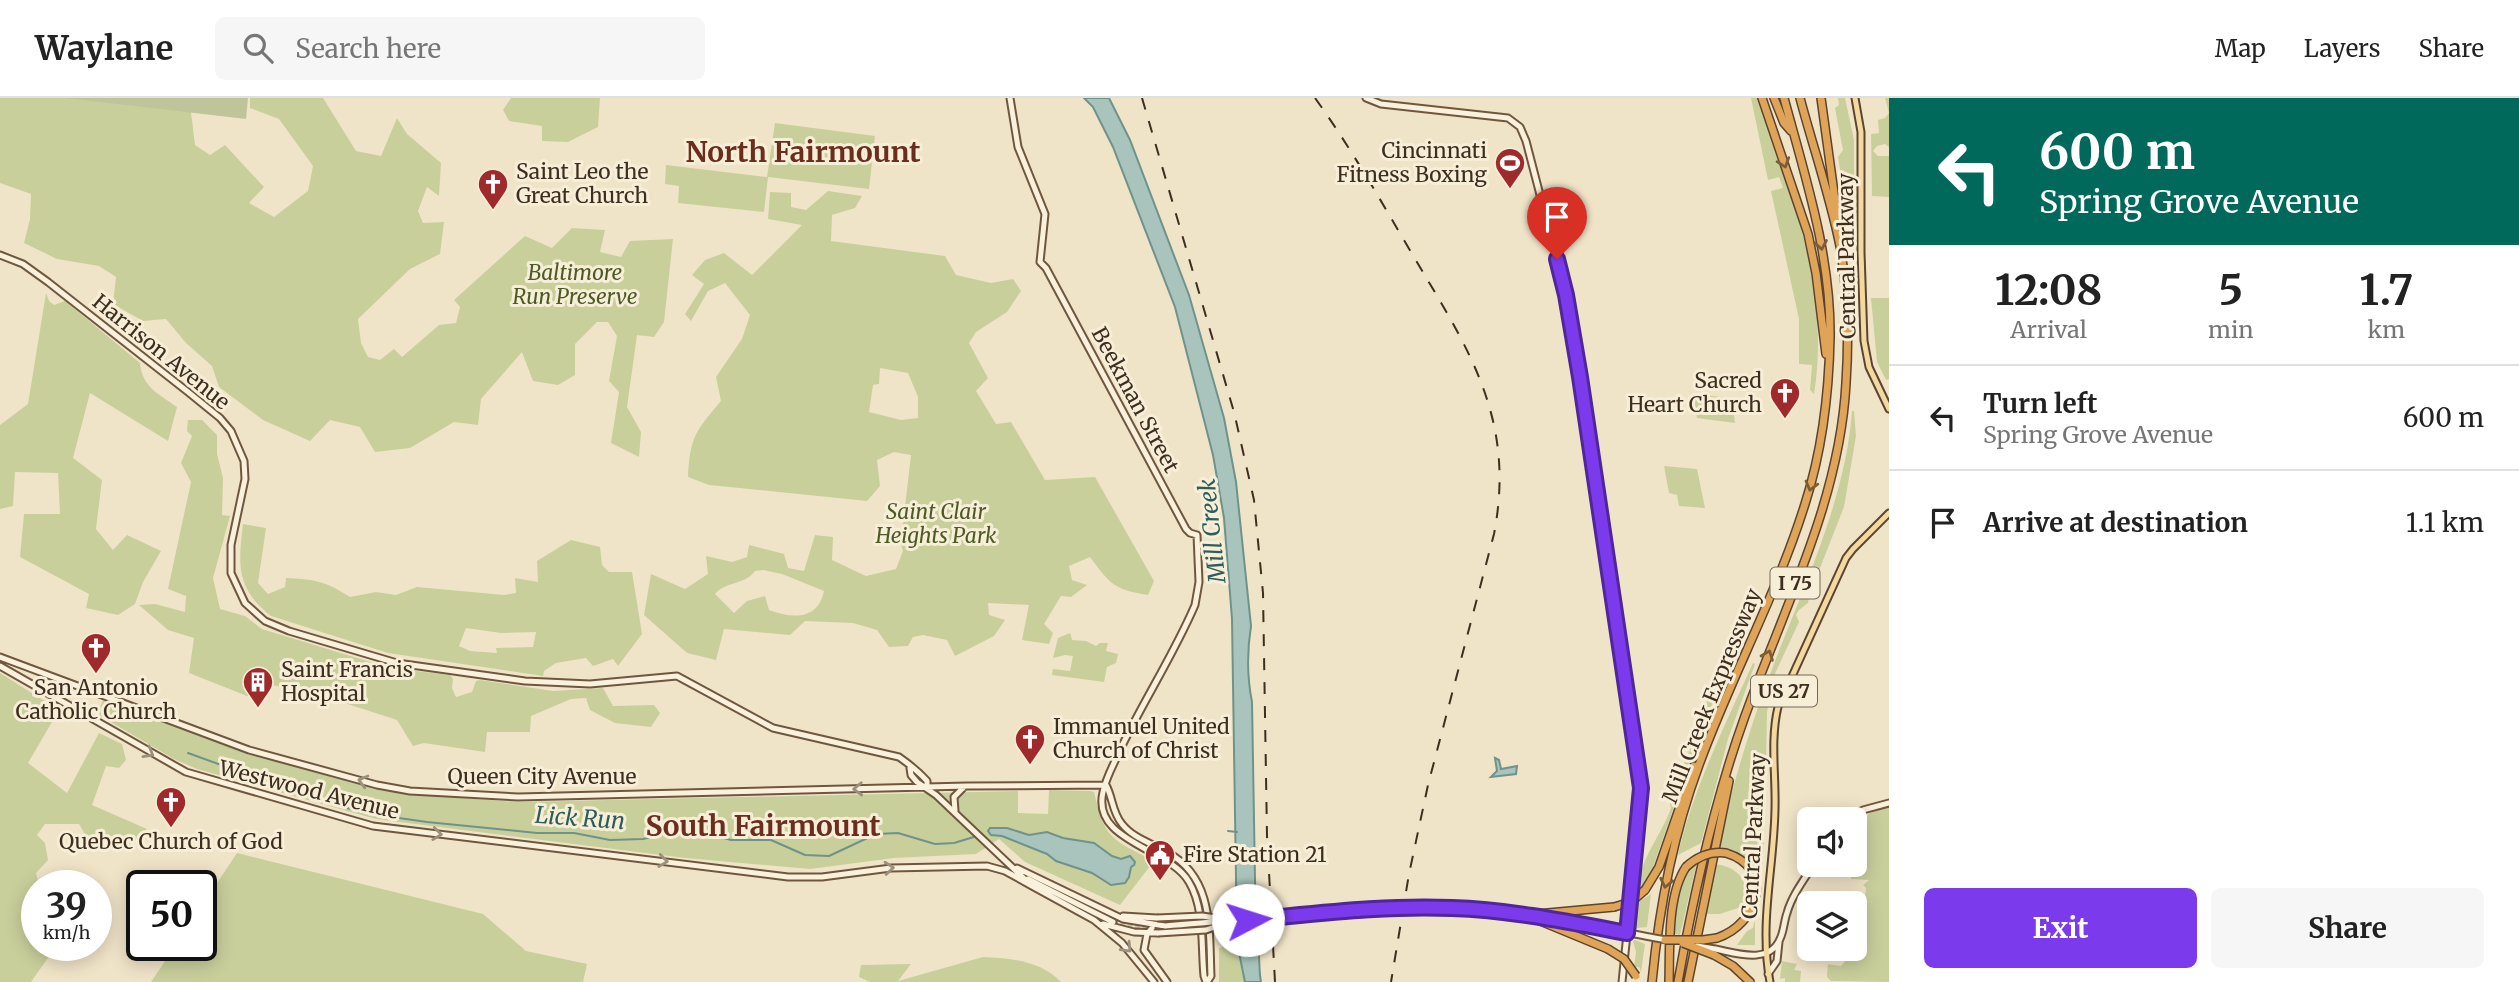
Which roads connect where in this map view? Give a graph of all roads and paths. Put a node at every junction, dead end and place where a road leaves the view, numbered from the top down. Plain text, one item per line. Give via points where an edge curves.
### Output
1 (1010, 98) edge
2 (1366, 98) edge
3 (1762, 98) edge
4 (1774, 98) edge
5 (1784, 98) edge
6 (1800, 98) edge
7 (1821, 98) edge
8 (1855, 98) edge
9 (1792, 132) junction
10 (1840, 247) junction
11 (0, 254) edge
12 (1829, 369) junction
13 (1889, 409) edge
14 (1889, 513) edge
15 (0, 657) edge
16 (0, 666) edge
17 (1725, 702) junction
18 (1737, 742) junction
19 (1106, 785) junction
20 (967, 786) junction
21 (927, 787) junction
22 (1889, 803) edge
23 (1867, 809) edge
24 (956, 813) junction
25 (994, 851) junction
26 (1011, 865) junction
27 (987, 866) junction
28 (1021, 876) junction
29 (1806, 877) edge
30 (1032, 886) junction
31 (1519, 914) junction
32 (1115, 918) junction
33 (1094, 920) junction
34 (1233, 921) junction
35 (1560, 924) junction
36 (1166, 926) junction
37 (1155, 927) junction
38 (1119, 929) junction
39 (1627, 933) junction
40 (1147, 934) junction
41 (1665, 940) junction
42 (1779, 941) junction
43 (1683, 943) joint
44 (1715, 952) junction
45 (1766, 954) junction
46 (1768, 974) junction
47 (1638, 979) edge
48 (1154, 982) edge
49 (1167, 982) edge
50 (1207, 982) edge
51 (1622, 982) edge
52 (1652, 982) edge
53 (1669, 982) edge
54 (1678, 982) edge
55 (1688, 982) edge
56 (1750, 982) edge
57 (1770, 982) edge

1 - 19 main road, Beekman Street via 1018,147 1045,214 1040,262 1186,529 1197,535 1195,606
2 - 39 main road via 1381,104 1508,118 1520,127 1526,141 1566,295 1640,780
3 -> 12 highway via 1808,234
4 - 9 highway
5 - 9 highway, Mill Creek Expressway / I 75
6 - 10 highway, Mill Creek Expressway / I 75
7 - 10 highway
8 - 13 main road, Central Parkway via 1861,132 1864,341 1869,367
9 -> 12 highway, Mill Creek Expressway / I 75 via 1824,262
18 -> 10 highway, Mill Creek Expressway / I 75 via 1830,483 1846,392 1846,290
11 - 21 main road, Harrison Avenue via 48,282 231,431 244,461 245,479 231,545 231,573 244,603 265,621 397,663 525,681 590,684 677,676 772,728 902,759 918,770
12 -> 17 highway, Mill Creek Expressway / I 75 via 1815,471 1802,513
14 - 45 main road, Central Parkway / US 27 via 1846,558 1778,707
21 -> 15 main road, Queen City Avenue via 518,797 390,788 248,750
16 -> 27 main road, Westwood Avenue via 174,767 373,827 788,877
17 - 31 highway, bridge via 1684,790 1659,867 1645,890 1631,902 1614,907
17 -> 52 highway, Mill Creek Expressway / I 75 via 1676,841 1659,918
18 - 54 highway, Mill Creek Expressway / I 75 via 1710,834
18 - 55 highway
19 - 20 main road, Queen City Avenue
19 - 50 main road via 1125,828 1179,859 1200,885 1209,919 1211,976
20 - 21 main road, Queen City Avenue
20 - 24 main road via 954,797
21 - 24 main road, Harrison Avenue
22 - 23 main road
24 - 25 main road, Harrison Avenue
25 - 26 main road, Harrison Avenue
25 - 27 main road via 996,861
26 - 28 main road, Harrison Avenue
26 - 32 main road
27 - 30 main road, Westwood Avenue
28 - 30 main road, Harrison Avenue
28 - 32 main road
29 - 42 main road via 1790,904
30 - 33 main road, Harrison Avenue
31 - 34 main road, bridge via 1428,908
31 - 35 highway, bridge
32 - 34 main road, bridge via 1202,916
32 - 36 main road
33 - 38 main road
33 -> 48 main road, Harrison Avenue via 1122,943
34 - 37 main road, bridge
34 - 40 main road, bridge via 1206,930
35 - 39 main road
35 - 47 highway, bridge via 1608,949 1629,964
36 - 37 main road
36 - 41 main road, bridge via 1454,907 1519,913
37 - 38 main road
37 - 40 main road
38 - 40 main road
39 - 51 main road
40 - 49 main road via 1147,956
41 - 43 main road, bridge
41 - 53 highway, bridge via 1703,940 1717,938 1746,920 1756,897 1747,868 1726,853 1703,855 1686,867 1674,893
42 - 45 main road
42 - 46 main road via 1777,961
43 - 44 highway, bridge
44 - 45 main road
44 - 56 highway
45 - 46 main road, Central Parkway / US 27
46 - 57 main road, Central Parkway / US 27

